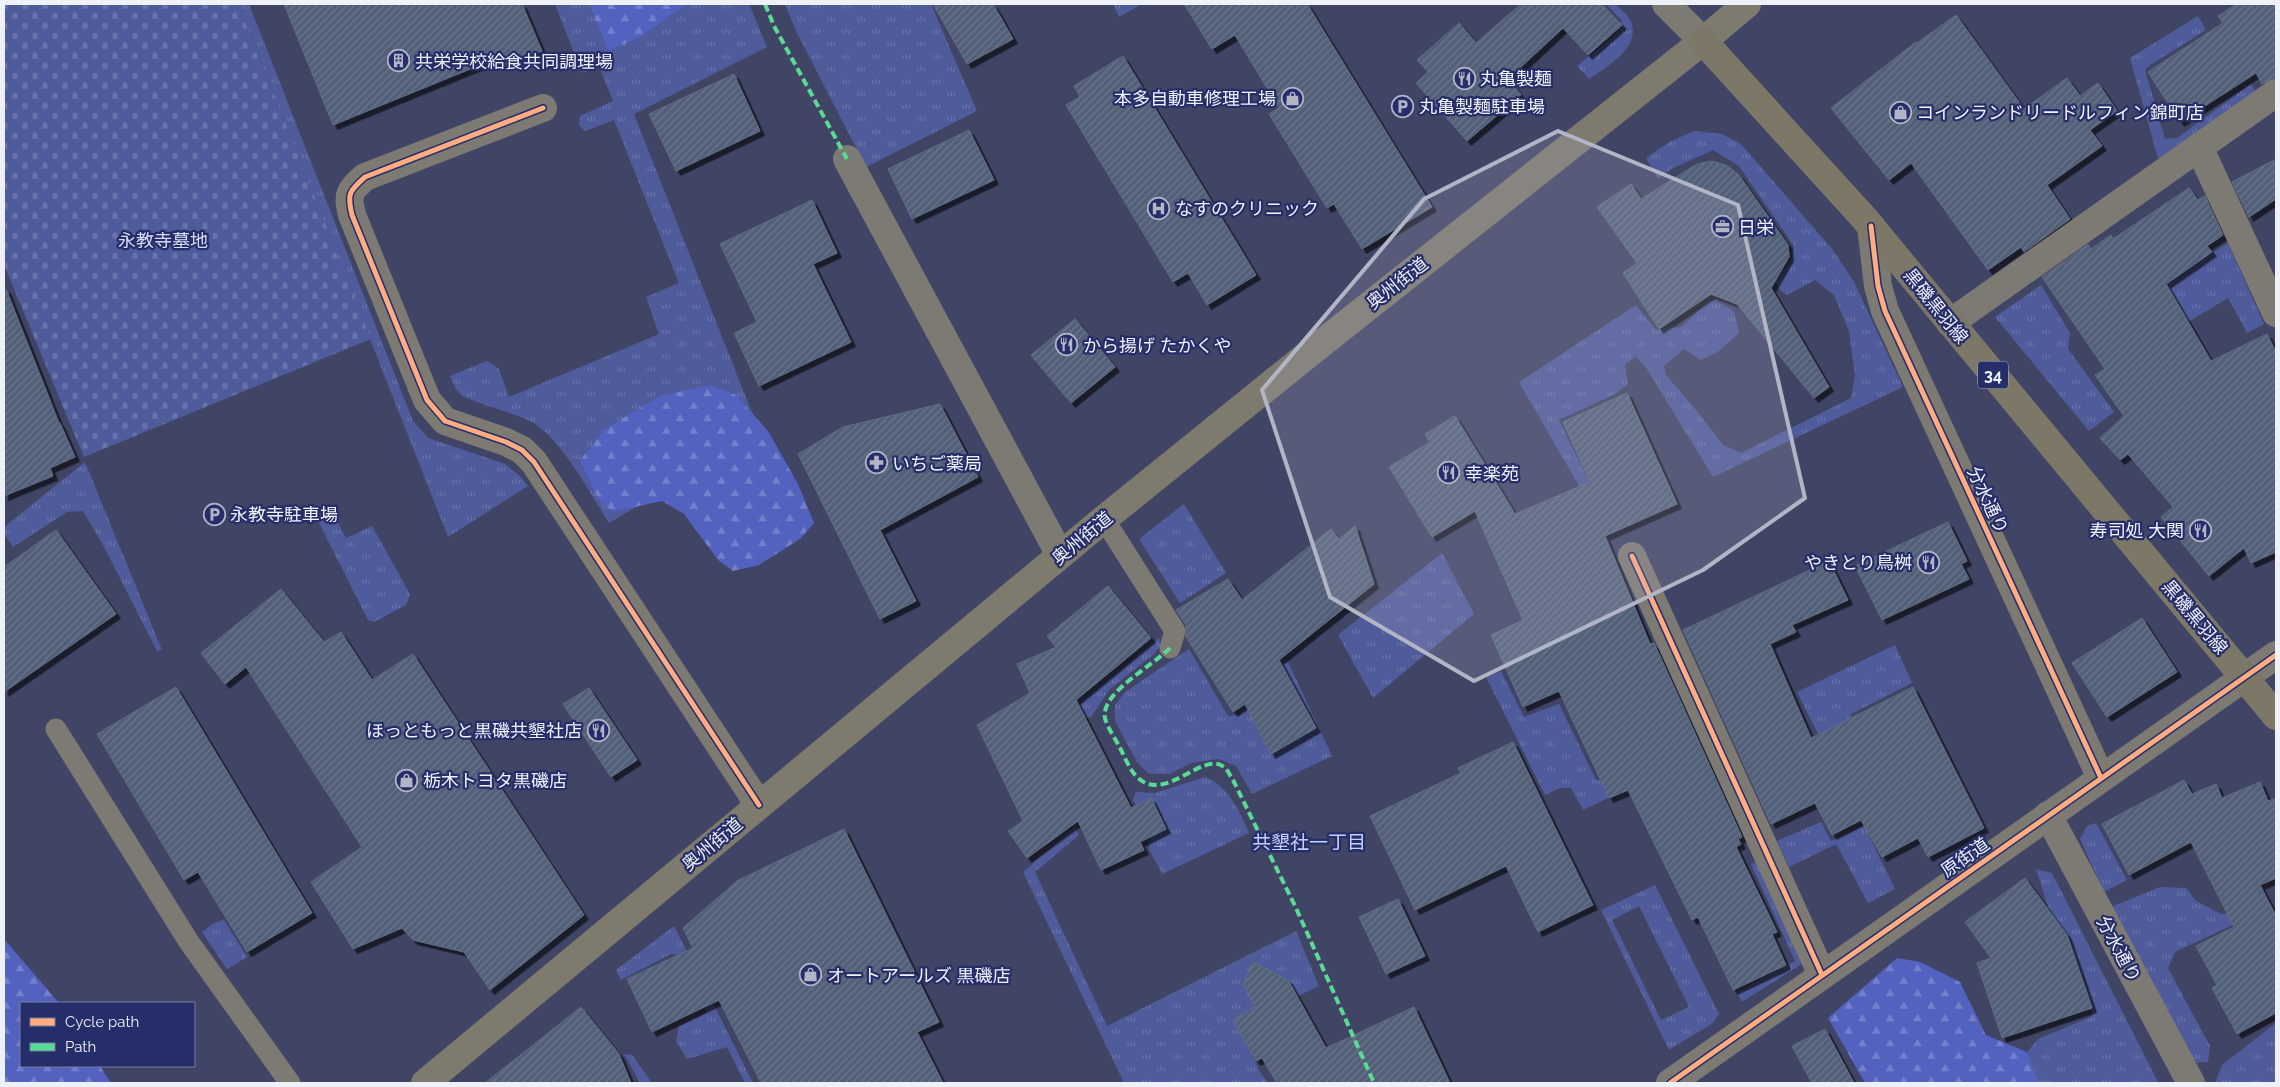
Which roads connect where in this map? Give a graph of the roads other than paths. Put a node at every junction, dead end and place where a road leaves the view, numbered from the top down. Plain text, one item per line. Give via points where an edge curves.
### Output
1 (1666, 4) edge
2 (1747, 4) edge
3 (1703, 41) junction
4 (2276, 93) edge
5 (543, 108) dead end
6 (2199, 147) junction
7 (847, 159) dead end
8 (1871, 226) junction
9 (2276, 313) edge
10 (1950, 323) junction
11 (1104, 519) junction
12 (1060, 555) junction
13 (1632, 556) dead end
14 (1170, 648) dead end
15 (2276, 655) edge
16 (2245, 677) junction
17 (2276, 716) edge
18 (56, 729) dead end
19 (2101, 778) junction
20 (759, 805) junction
21 (2048, 815) junction
22 (1822, 975) junction
23 (434, 1080) edge
24 (290, 1083) edge
25 (1670, 1083) edge
26 (2191, 1083) edge

1 - 3 street
2 - 3 main road, 奥州街道
3 - 8 main road, 黒磯黒羽線 / 34
3 - 11 main road, 奥州街道
4 - 6 street
5 - 20 street via 365,177 348,198 352,215 434,411 445,421 522,450 534,462
6 - 9 street
6 - 10 street
7 - 12 street
8 - 10 main road, 黒磯黒羽線 / 34
8 - 19 street, 分水通り via 1878,286 1885,311
10 - 16 main road, 黒磯黒羽線 / 34
11 - 12 main road, 奥州街道
11 - 14 lane via 1174,631
12 - 20 main road, 奥州街道
13 - 22 street
15 - 16 street, 原街道
16 - 17 main road, 黒磯黒羽線 / 34
16 - 19 street, 原街道
18 - 24 lane via 189,942
19 - 21 street, 原街道
20 - 23 main road, 奥州街道
21 - 22 street, 原街道
21 - 26 street, 分水通り
22 - 25 street, 原街道

